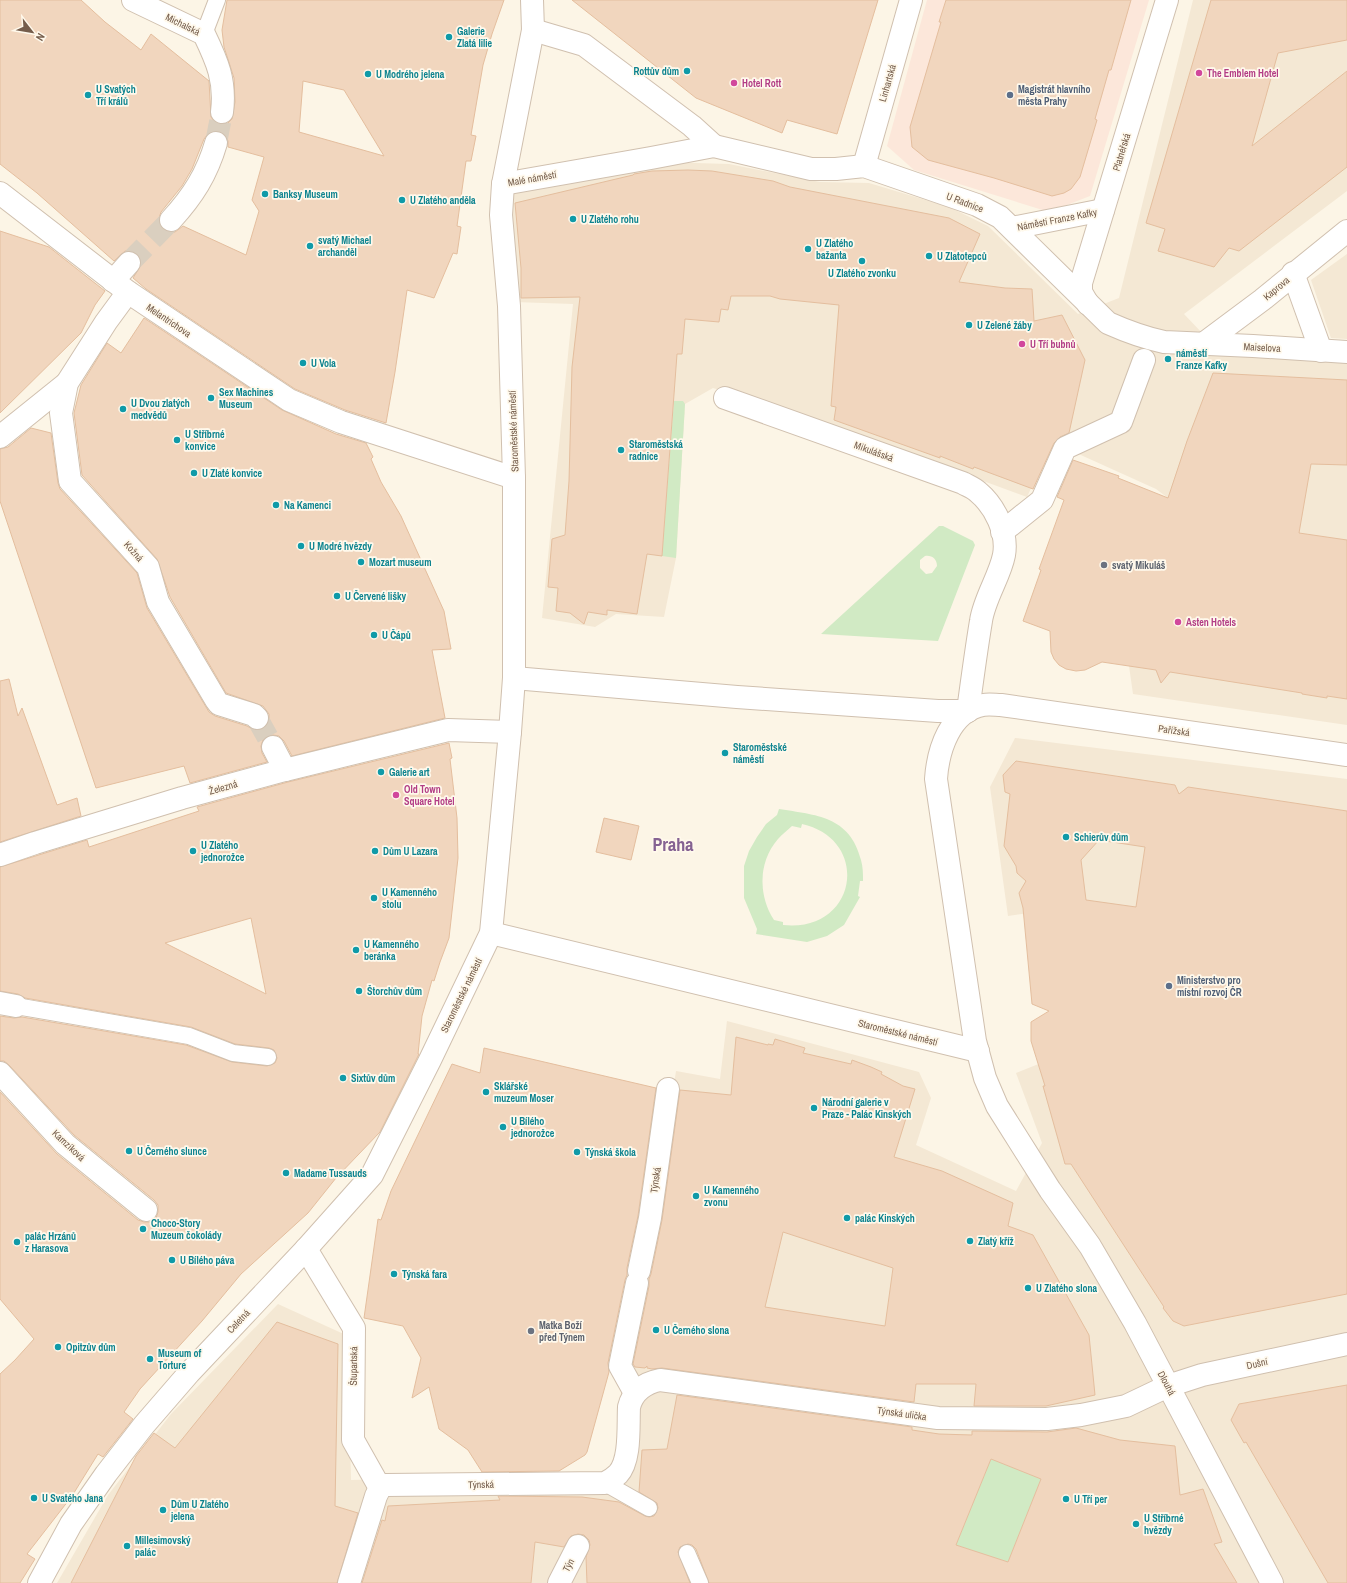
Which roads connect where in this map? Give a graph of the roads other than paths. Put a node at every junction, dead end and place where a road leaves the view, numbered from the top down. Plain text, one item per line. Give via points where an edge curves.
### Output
1 (133, 0) edge
2 (217, 0) edge
3 (532, 0) edge
4 (911, 0) edge
5 (1167, 0) edge
6 (533, 30) junction
7 (204, 34) junction
8 (222, 112) tunnel mouth
9 (216, 143) tunnel mouth
10 (714, 146) junction
11 (864, 166) junction
12 (811, 168) joint
13 (503, 184) junction
14 (0, 193) edge
15 (1103, 210) junction
16 (171, 220) tunnel mouth
17 (1012, 228) junction
18 (1347, 231) edge
19 (129, 263) tunnel mouth
20 (1293, 273) junction
21 (121, 286) junction
22 (1088, 304) junction
23 (1203, 344) junction
24 (1321, 351) junction
25 (1347, 352) edge
26 (1144, 360) dead end
27 (67, 383) junction
28 (725, 398) dead end
29 (0, 437) edge
30 (514, 478) junction
31 (1002, 532) junction
32 (514, 678) junction
33 (968, 711) junction
34 (257, 718) tunnel mouth
35 (510, 732) junction
36 (273, 747) tunnel mouth
37 (1347, 755) edge
38 (285, 770) junction
39 (0, 855) edge
40 (491, 933) junction
41 (8, 1005) edge
42 (978, 1051) junction
43 (432, 1057) joint
44 (268, 1058) dead end
45 (0, 1073) edge
46 (668, 1089) dead end
47 (146, 1210) dead end
48 (306, 1249) junction
49 (1347, 1344) edge
50 (1168, 1386) junction
51 (635, 1393) junction
52 (605, 1483) junction
53 (380, 1488) junction
54 (649, 1508) dead end
55 (578, 1546) dead end
56 (687, 1553) dead end
57 (39, 1583) edge
58 (349, 1583) edge
59 (558, 1583) edge
60 (700, 1583) edge
61 (1272, 1583) edge

1 - 7 street, Michalská
2 - 7 lane
3 - 6 street, Malé náměstí
4 - 11 street, Linhartská
5 - 15 street, Platnéřská
6 - 10 street, Malé náměstí via 584,46
6 - 13 street, Malé náměstí
7 - 8 street, Michalská via 220,71 224,98
9 - 16 street via 195,192
10 - 12 street, Malé náměstí
10 - 13 street, Malé náměstí
11 - 12 street, U Radnice
11 - 17 street, U Radnice via 977,205 1000,217
13 - 30 street, Staroměstské náměstí via 501,215 509,306
14 - 21 street, Melantrichova
15 - 17 street, Náměstí Franze Kafky
15 - 22 street, Platnéřská via 1081,283
17 - 22 street, U Radnice
18 - 20 street, Kaprova
19 - 21 street
20 - 23 street, Kaprova
20 - 24 street
21 - 27 street, Kožná via 106,322
21 - 30 street, Melantrichova via 289,400 351,426
22 - 23 street via 1108,323 1122,329 1164,342
23 - 24 street, Maiselova
24 - 25 street, Maiselova
26 - 31 street via 1121,422 1065,448 1042,500
27 - 29 street, Kožná
27 - 34 street, Kožná via 61,413 70,481 148,567 158,602 219,704
28 - 31 street, Mikulášská via 963,483 986,500
30 - 32 street, Staroměstské náměstí
31 - 33 street via 1004,555 981,621
32 - 33 street via 745,697
32 - 35 street, Staroměstské náměstí
33 - 37 street, Pařížská via 982,705 1002,705
33 - 42 street via 958,719 943,745 936,779
35 - 38 street, Železná via 448,730
35 - 40 street, Staroměstské náměstí
36 - 38 street
38 - 39 street, Železná
40 - 42 street, Staroměstské náměstí
40 - 43 street, Staroměstské náměstí
41 - 44 lane via 190,1036 233,1053
42 - 50 street, Dlouhá via 985,1078 997,1106 1050,1190 1090,1246
43 - 48 street, Celetná via 372,1175
45 - 47 street, Kamzíková via 66,1144
46 - 51 street, Týnská via 650,1212 620,1366
48 - 53 street, Štupartská via 354,1328 352,1440
48 - 57 street, Celetná via 189,1373 144,1425 71,1524
49 - 50 street, Dušní via 1202,1375
50 - 51 street, Týnská ulička via 1126,1406 1081,1415 1047,1418 938,1418 660,1380 651,1381
50 - 61 street, Dlouhá
51 - 52 street via 629,1407 627,1454 624,1465 619,1474
52 - 53 street, Týnská via 386,1485
52 - 54 lane
53 - 58 street
55 - 59 street, Týn
56 - 60 lane

